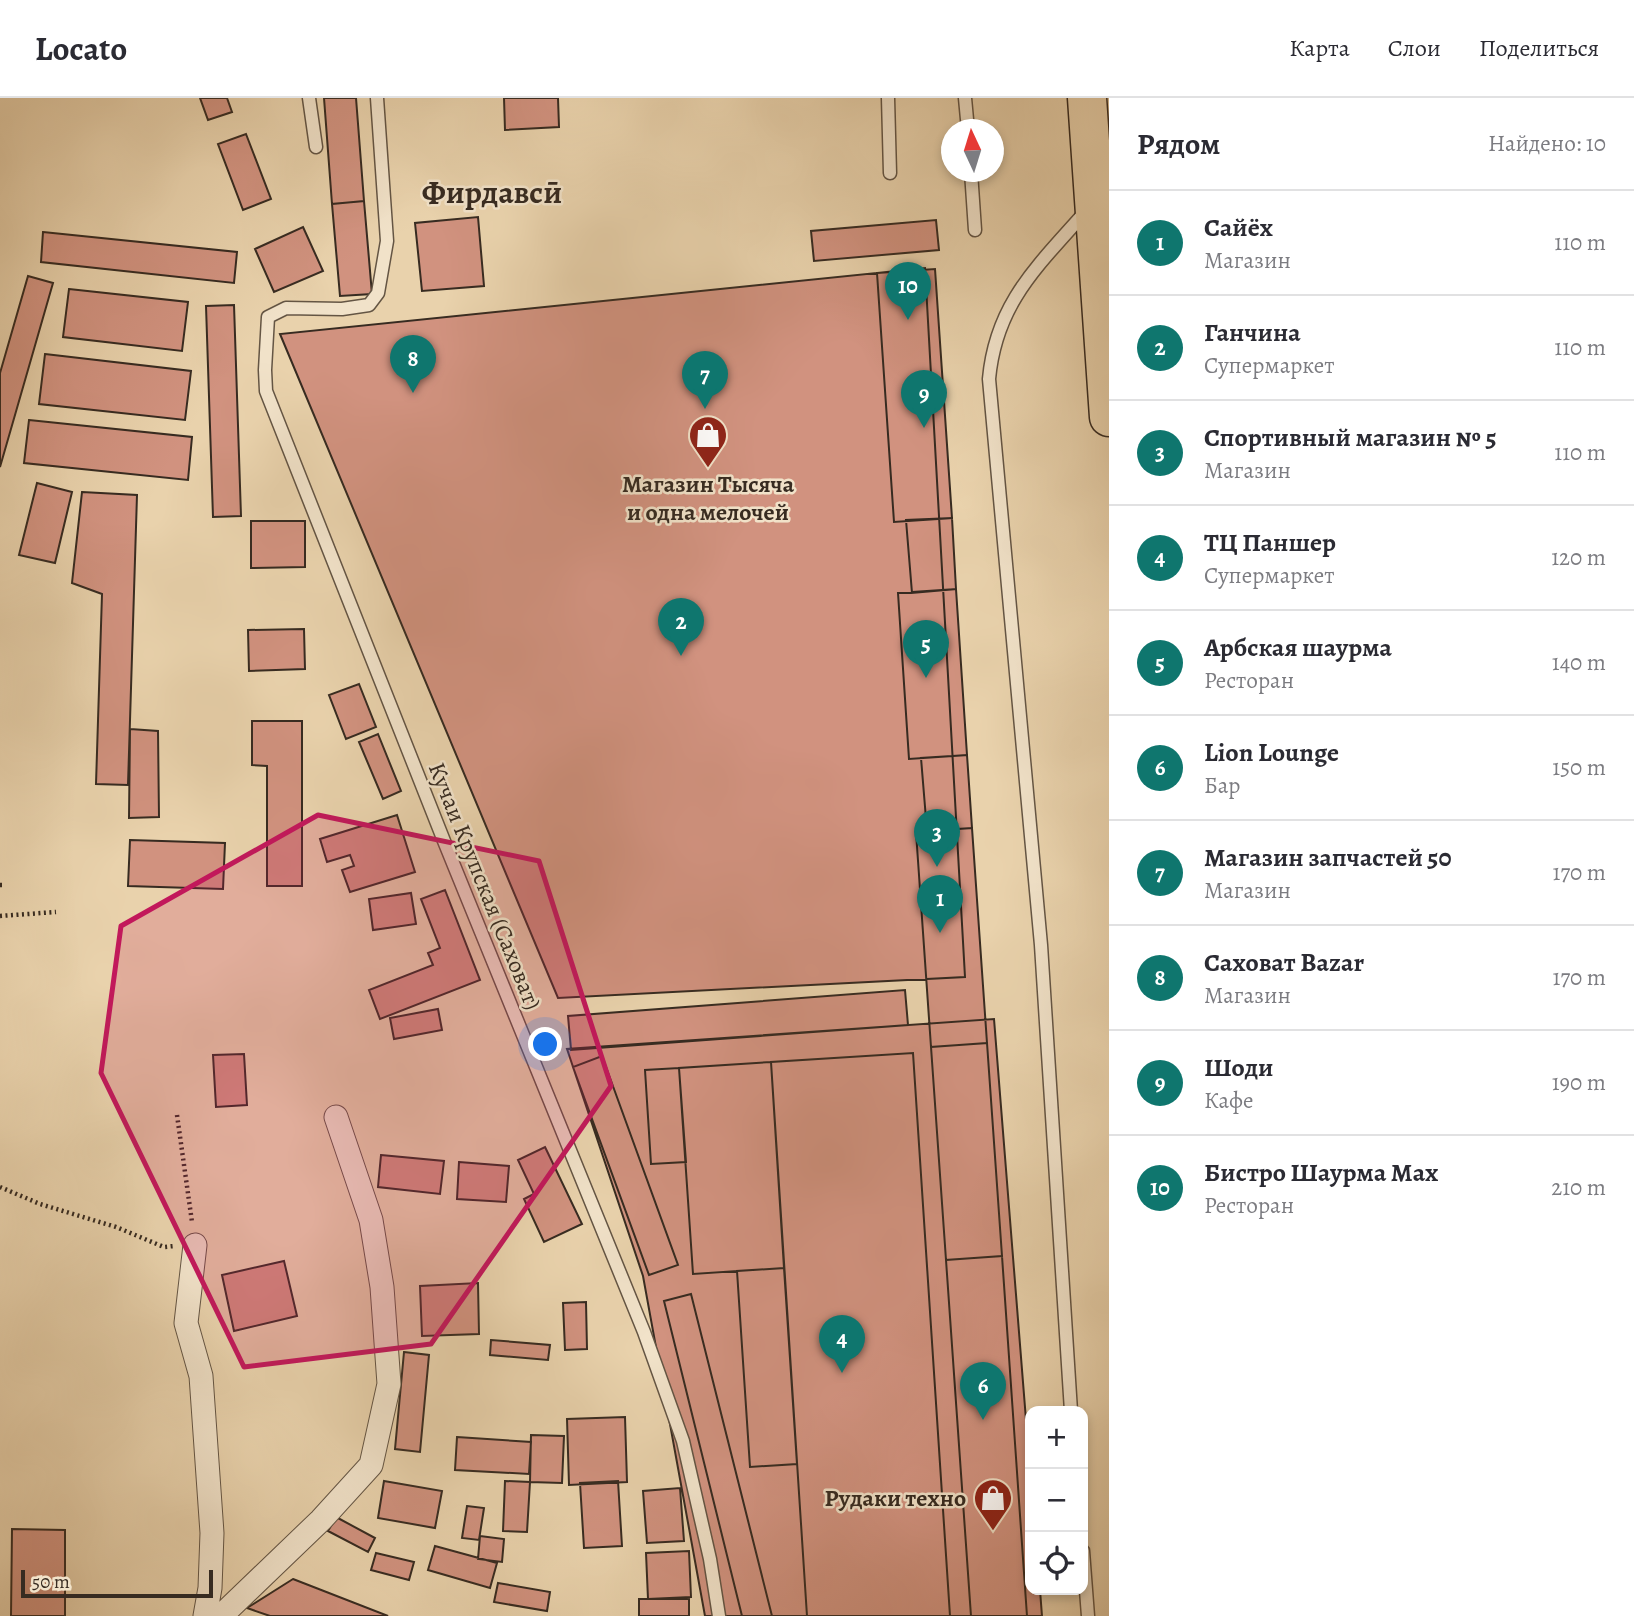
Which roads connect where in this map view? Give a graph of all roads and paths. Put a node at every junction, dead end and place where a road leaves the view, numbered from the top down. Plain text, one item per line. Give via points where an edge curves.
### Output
1 (309, 98) edge
2 (377, 98) edge
3 (888, 98) edge
4 (965, 98) edge
5 (1087, 98) edge
6 (967, 119) edge
7 (316, 148) dead end
8 (890, 173) dead end
9 (972, 182) edge
10 (1094, 202) junction
11 (975, 230) dead end
12 (1109, 417) edge
13 (56, 912) dead end
14 (0, 916) edge
15 (177, 1115) dead end
16 (336, 1117) dead end
17 (0, 1187) edge
18 (195, 1245) junction
19 (1072, 1406) edge
20 (1086, 1595) edge
21 (205, 1616) edge
22 (221, 1616) edge
23 (719, 1616) edge
24 (1088, 1616) edge

1 - 7 lane
2 - 23 lane, Кучаи Крупская (Саховат) via 387,241 378,293 369,305 286,307 268,317 266,391 644,1332 683,1441
3 - 8 lane
4 - 6 lane
5 - 10 highway
9 - 11 lane
10 - 12 highway
10 - 19 lane via 1027,278 998,332 989,379 1041,945
13 - 14 path
15 - 18 path
16 - 22 street via 371,1220 382,1287 389,1384 371,1465
17 - 18 path via 164,1247
18 - 21 street via 186,1323 201,1376 212,1533
20 - 24 lane

